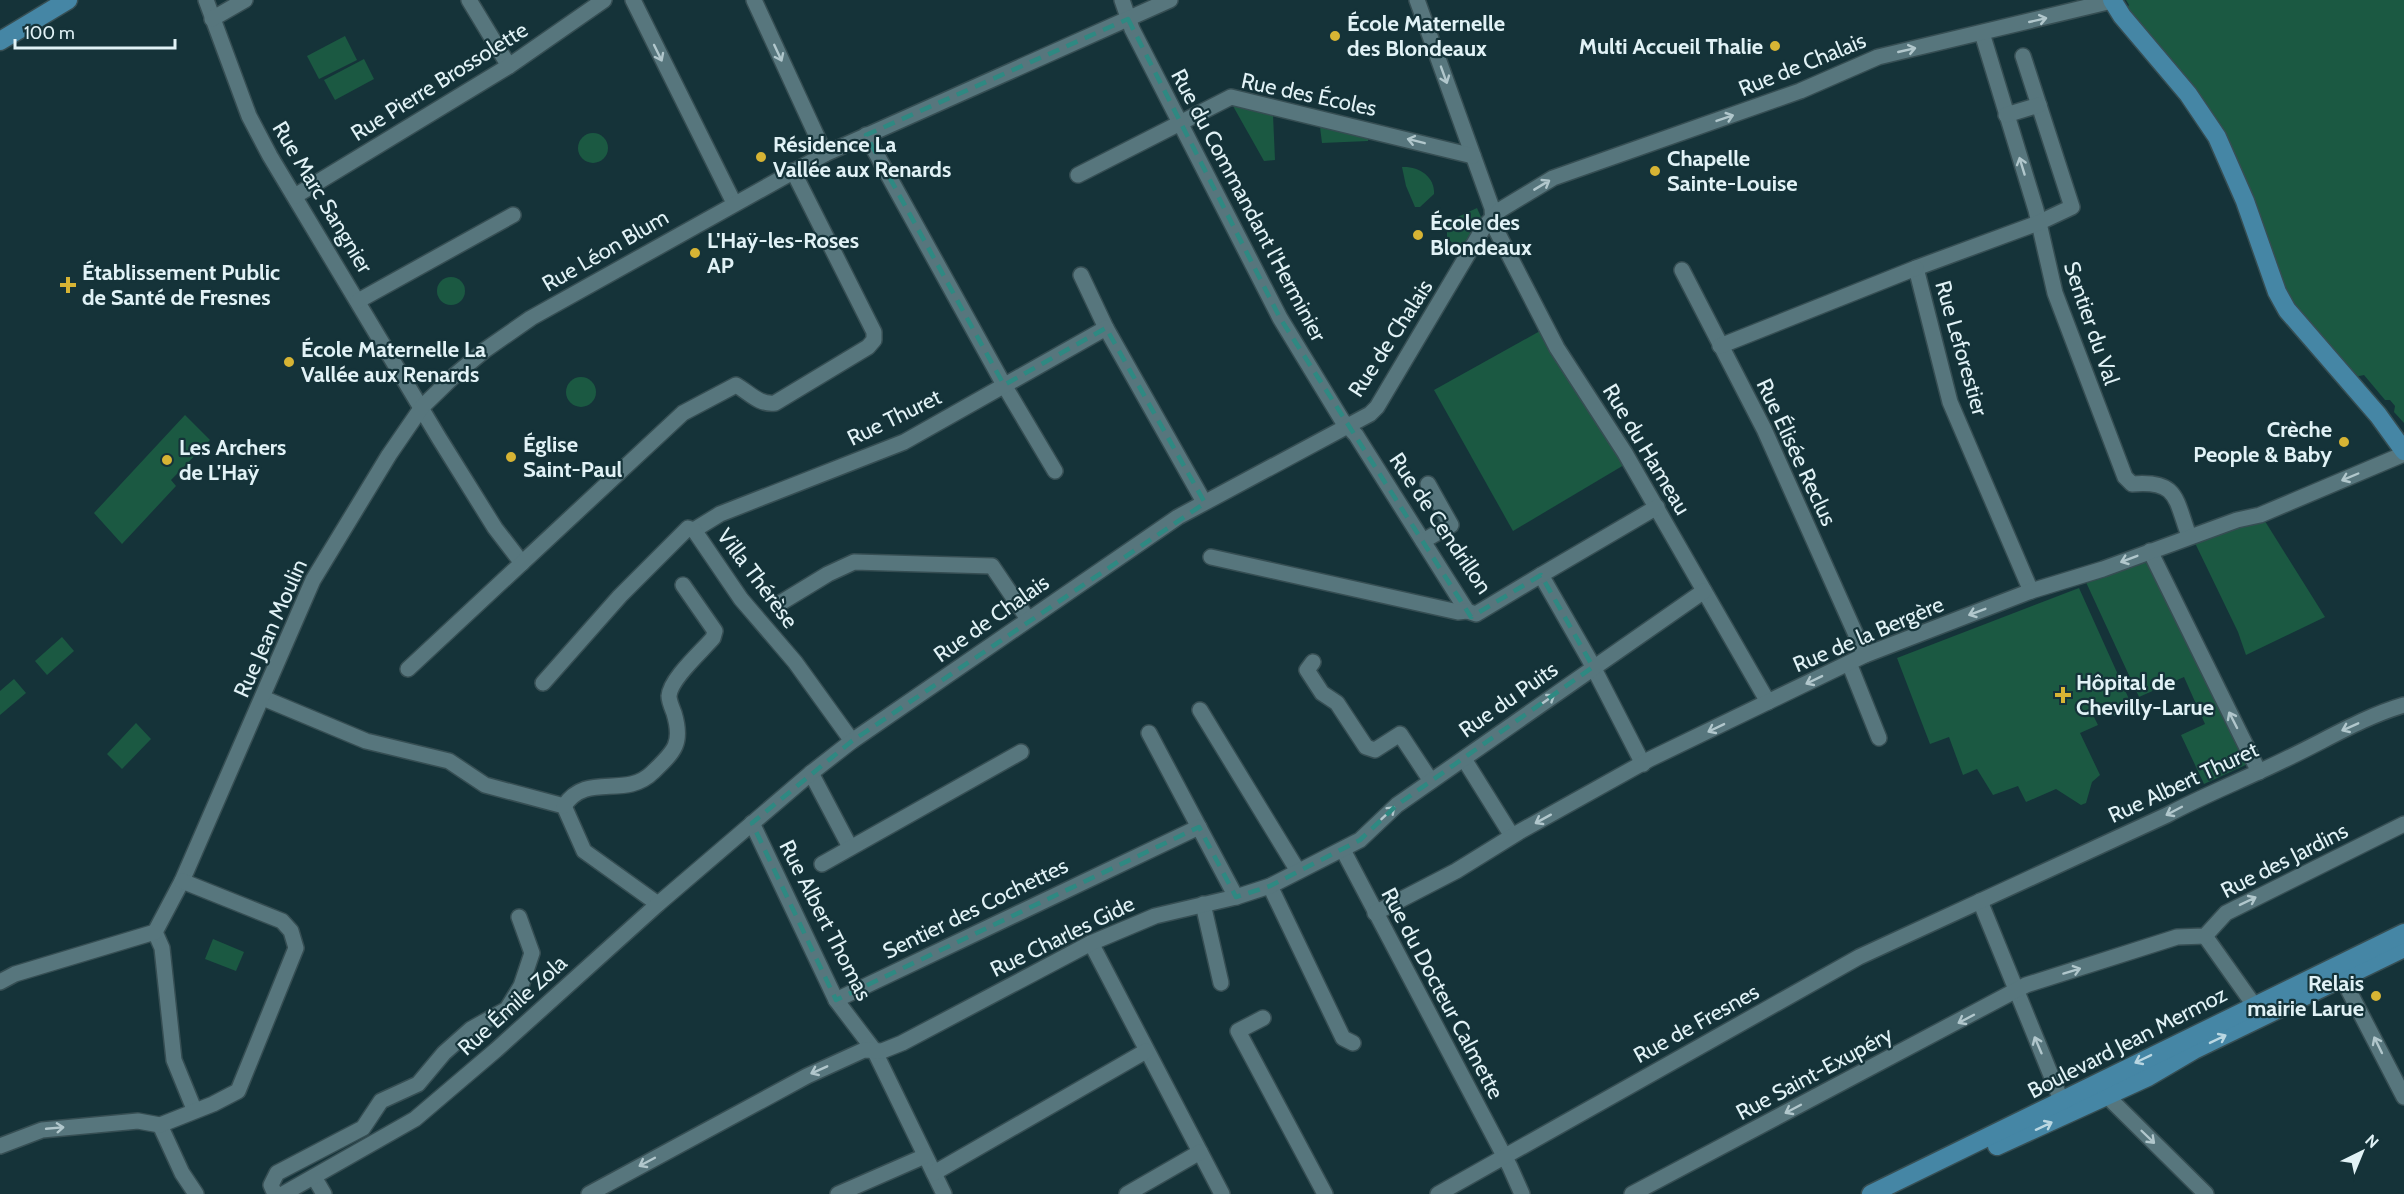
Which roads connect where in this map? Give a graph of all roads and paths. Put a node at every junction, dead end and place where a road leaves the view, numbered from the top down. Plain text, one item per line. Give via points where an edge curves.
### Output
1 (68, 0) edge
2 (206, 0) edge
3 (245, 0) edge
4 (469, 0) edge
5 (604, 0) edge
6 (633, 0) edge
7 (754, 0) edge
8 (1122, 0) edge
9 (1170, 0) edge
10 (1418, 0) edge
11 (2112, 0) edge
12 (212, 19) junction
13 (1128, 19) junction
14 (1982, 33) junction
15 (0, 41) edge
16 (2023, 56) dead end
17 (509, 66) junction
18 (2038, 105) junction
19 (2006, 115) junction
20 (1178, 123) junction
21 (866, 135) junction
22 (825, 154) junction
23 (1473, 156) junction
24 (793, 171) junction
25 (1078, 175) dead end
26 (295, 196) junction
27 (734, 203) junction
28 (513, 215) dead end
29 (1492, 216) junction
30 (2038, 223) junction
31 (1916, 268) junction
32 (1682, 270) dead end
33 (1081, 275) dead end
34 (358, 301) junction
35 (1106, 328) junction
36 (1720, 346) junction
37 (1004, 385) junction
38 (422, 407) junction
39 (1347, 426) junction
40 (2404, 452) edge
41 (1055, 471) dead end
42 (1428, 484) dead end
43 (1204, 502) junction
44 (1657, 507) junction
45 (694, 530) junction
46 (2189, 536) junction
47 (1423, 541) junction
48 (2150, 551) junction
49 (1211, 557) dead end
50 (522, 563) junction
51 (1541, 575) junction
52 (683, 585) dead end
53 (1704, 591) junction
54 (2031, 591) junction
55 (782, 602) dead end
56 (1467, 610) junction
57 (1029, 619) junction
58 (1865, 655) junction
59 (1313, 662) dead end
60 (1849, 663) junction
61 (1593, 667) junction
62 (408, 669) dead end
63 (543, 683) dead end
64 (263, 698) junction
65 (1768, 702) junction
66 (2404, 705) edge
67 (1200, 710) dead end
68 (1149, 734) dead end
69 (1880, 738) dead end
70 (852, 741) junction
71 (1021, 752) dead end
72 (1464, 759) junction
73 (1642, 764) junction
74 (2259, 772) junction
75 (811, 773) junction
76 (1431, 781) junction
77 (564, 806) junction
78 (752, 823) junction
79 (2404, 824) edge
80 (1199, 827) junction
81 (1512, 836) junction
82 (850, 847) junction
83 (1343, 850) junction
84 (822, 864) dead end
85 (1298, 871) junction
86 (182, 881) junction
87 (1270, 886) junction
88 (1236, 897) junction
89 (1980, 901) junction
90 (658, 904) junction
91 (1203, 904) junction
92 (1375, 913) junction
93 (519, 916) dead end
94 (155, 932) junction
95 (2404, 933) edge
96 (2205, 936) junction
97 (1091, 943) junction
98 (2404, 948) edge
99 (2340, 971) junction
100 (0, 982) edge
101 (1221, 983) dead end
102 (2017, 990) junction
103 (836, 1000) junction
104 (2254, 1005) junction
105 (1263, 1018) dead end
106 (1353, 1043) dead end
107 (874, 1050) junction
108 (1146, 1051) junction
109 (2113, 1074) junction
110 (2108, 1096) junction
111 (2404, 1097) edge
112 (2064, 1107) junction
113 (194, 1110) junction
114 (160, 1125) junction
115 (0, 1146) edge
116 (1200, 1152) junction
117 (925, 1156) junction
118 (1504, 1156) junction
119 (934, 1173) junction
120 (314, 1177) junction
121 (196, 1194) edge
122 (275, 1194) edge
123 (283, 1194) edge
124 (324, 1194) edge
125 (589, 1194) edge
126 (838, 1194) edge
127 (944, 1194) edge
128 (1127, 1194) edge
129 (1222, 1194) edge
130 (1325, 1194) edge
131 (1438, 1194) edge
132 (1522, 1194) edge
133 (1632, 1194) edge
134 (1871, 1194) edge
135 (1895, 1194) edge
136 (2206, 1194) edge

1 - 15 main road
2 - 12 street, Rue Marc Sangnier
3 - 12 street
4 - 17 street
5 - 17 street, Rue Pierre Brossolette
6 -> 27 street
7 -> 22 street
8 - 13 street, Rue du Commandant l'Herminier
9 - 13 street, Rue Léon Blum
10 -> 23 street, Rue du Hameau
14 -> 11 street, Rue de Chalais
11 - 40 main road via 2121,16 2198,107 2217,137 2287,310 2378,415
12 - 26 street, Rue Marc Sangnier via 249,116
13 - 20 street, Rue du Commandant l'Herminier
13 - 21 street, Rue Léon Blum
14 - 19 street
29 -> 14 street, Rue de Chalais via 1553,178 1800,91 1878,57
16 - 18 street
17 - 26 street, Rue Pierre Brossolette
18 - 19 street
18 - 30 street via 2072,207
30 -> 19 street
23 -> 20 street, Rue des Écoles via 1231,97
20 - 25 street, Rue des Écoles
20 - 39 street, Rue du Commandant l'Herminier via 1280,318
21 - 22 street, Rue Léon Blum
21 - 37 street
22 - 24 street, Rue Léon Blum
23 - 29 street, Rue du Hameau
24 - 27 street, Rue Léon Blum
24 - 50 street via 874,332 874,340 776,403 767,404 736,385 682,413
26 - 34 street, Rue Marc Sangnier
27 - 38 street, Rue Léon Blum via 531,318 485,350
28 - 34 street
29 - 39 street, Rue de Chalais via 1377,407
29 - 44 street, Rue du Hameau via 1557,348
30 - 31 street, Rue Leforestier
30 - 46 street, Sentier du Val via 2055,293 2125,477 2132,484 2164,485 2171,492
31 - 36 street
31 - 54 street, Rue Leforestier via 1950,402
32 - 36 street, Rue Élisée Reclus
33 - 35 street
34 - 38 street, Rue Marc Sangnier
35 - 37 street, Rue Thuret
35 - 43 street
36 - 58 street, Rue Élisée Reclus via 1764,429
37 - 41 street
37 - 45 street, Rue Thuret via 904,442 720,514
38 - 50 street, Rue Marc Sangnier via 495,528
38 - 64 street, Rue Jean Moulin via 313,580
39 - 43 street, Rue de Chalais
39 - 47 street, Rue de Cendrillon
40 -> 46 street, Rue de la Bergère via 2260,515
42 - 47 street via 1451,525
43 - 57 street, Rue de Chalais
44 - 51 street
44 - 53 street, Rue du Hameau
45 - 63 street, Villa Thérèse via 688,528 620,596
45 - 70 street, Villa Thérèse via 741,599 795,662
46 - 48 street, Rue de la Bergère
47 - 56 street, Rue de Cendrillon
48 -> 54 street, Rue de la Bergère
74 -> 48 street
49 - 56 street via 1458,612
50 - 62 street
51 - 56 street, Rue de Cendrillon via 1476,614
51 - 61 street
52 - 77 street via 715,631 672,684 669,697 679,743 640,782 624,787 594,785 571,795
53 - 61 street, Rue du Puits
53 - 65 street, Rue du Hameau
54 -> 58 street, Rue de la Bergère
55 - 57 street via 828,573 854,562 992,566
57 - 70 street, Rue de Chalais
58 - 60 street, Rue de la Bergère
59 - 76 street via 1307,670 1322,693 1337,703 1366,747 1375,750 1400,734
60 -> 65 street, Rue de la Bergère
60 - 69 street
72 -> 61 street, Rue du Puits
61 - 73 street
64 - 77 street via 366,741 449,761 485,785
64 - 86 street, Rue Jean Moulin
65 -> 73 street, Rue de la Bergère
66 -> 74 street, Rue Albert Thuret via 2333,734
67 - 85 street
68 - 80 street
70 - 75 street, Rue de Chalais
71 - 82 street
72 - 76 street, Rue du Puits
72 - 81 street
73 -> 81 street, Rue de la Bergère
74 -> 89 street, Rue Albert Thuret
75 - 78 street, Rue de Chalais
75 - 82 street
83 -> 76 street, Rue du Puits
77 - 90 street via 584,851
78 - 90 street, Rue Émile Zola
78 - 103 street, Rue Albert Thomas
96 -> 79 street, Rue des Jardins via 2226,913
80 - 88 street
80 - 103 street, Sentier des Cochettes
81 - 92 street, Rue de la Bergère via 1456,871
82 - 84 street
83 - 85 street, Rue Charles Gide
83 - 92 street, Rue du Docteur Calmette
85 - 87 street, Rue Charles Gide
86 - 94 street, Rue Jean Moulin
86 - 113 street via 282,921 291,931 296,948 238,1091
87 - 88 street, Rue Charles Gide
87 - 106 street via 1343,1038
88 - 91 street, Rue Charles Gide
89 - 102 street
89 - 118 street, Rue de Fresnes via 1859,957
90 - 120 street, Rue Émile Zola via 416,1119
91 - 97 street, Rue Charles Gide via 1155,916
91 - 101 street
92 - 118 street, Rue du Docteur Calmette
93 - 122 street via 532,953 521,986 507,1009 471,1029 418,1084 381,1101 363,1128 277,1173 272,1185
94 - 100 street via 15,974
94 - 113 street via 162,948 174,1060
95 - 99 main road, Boulevard Jean Mermoz
102 -> 96 street via 2177,937
96 - 104 street
97 - 107 street, Rue Charles Gide via 902,1043
97 - 108 street
98 - 99 main road, Boulevard Jean Mermoz
99 - 104 main road, Boulevard Jean Mermoz
110 -> 99 main road, Boulevard Jean Mermoz
111 -> 99 street
112 -> 102 street
102 -> 133 street, Rue Saint-Exupéry
103 - 107 street, Rue Albert Thomas
104 -> 109 main road, Boulevard Jean Mermoz
105 - 130 street via 1238,1031
107 - 117 street, Rue Albert Thomas
107 -> 125 street, Rue Charles Gide via 864,1050 807,1076
108 - 116 street
108 - 119 street
109 - 110 street
109 - 112 main road, Boulevard Jean Mermoz
110 - 112 main road, Boulevard Jean Mermoz
110 -> 136 street
112 - 134 main road, Boulevard Jean Mermoz via 2036,1114
135 -> 112 main road, Boulevard Jean Mermoz
113 - 114 street
115 -> 114 street via 42,1130 138,1121
114 - 121 street
116 - 128 street
116 - 129 street
117 - 119 street, Rue Albert Thomas
117 - 126 street
118 - 131 street, Rue de Fresnes
118 - 132 street, Rue du Docteur Calmette
119 - 127 street, Rue Albert Thomas
120 - 123 street, Rue Émile Zola
120 - 124 street

